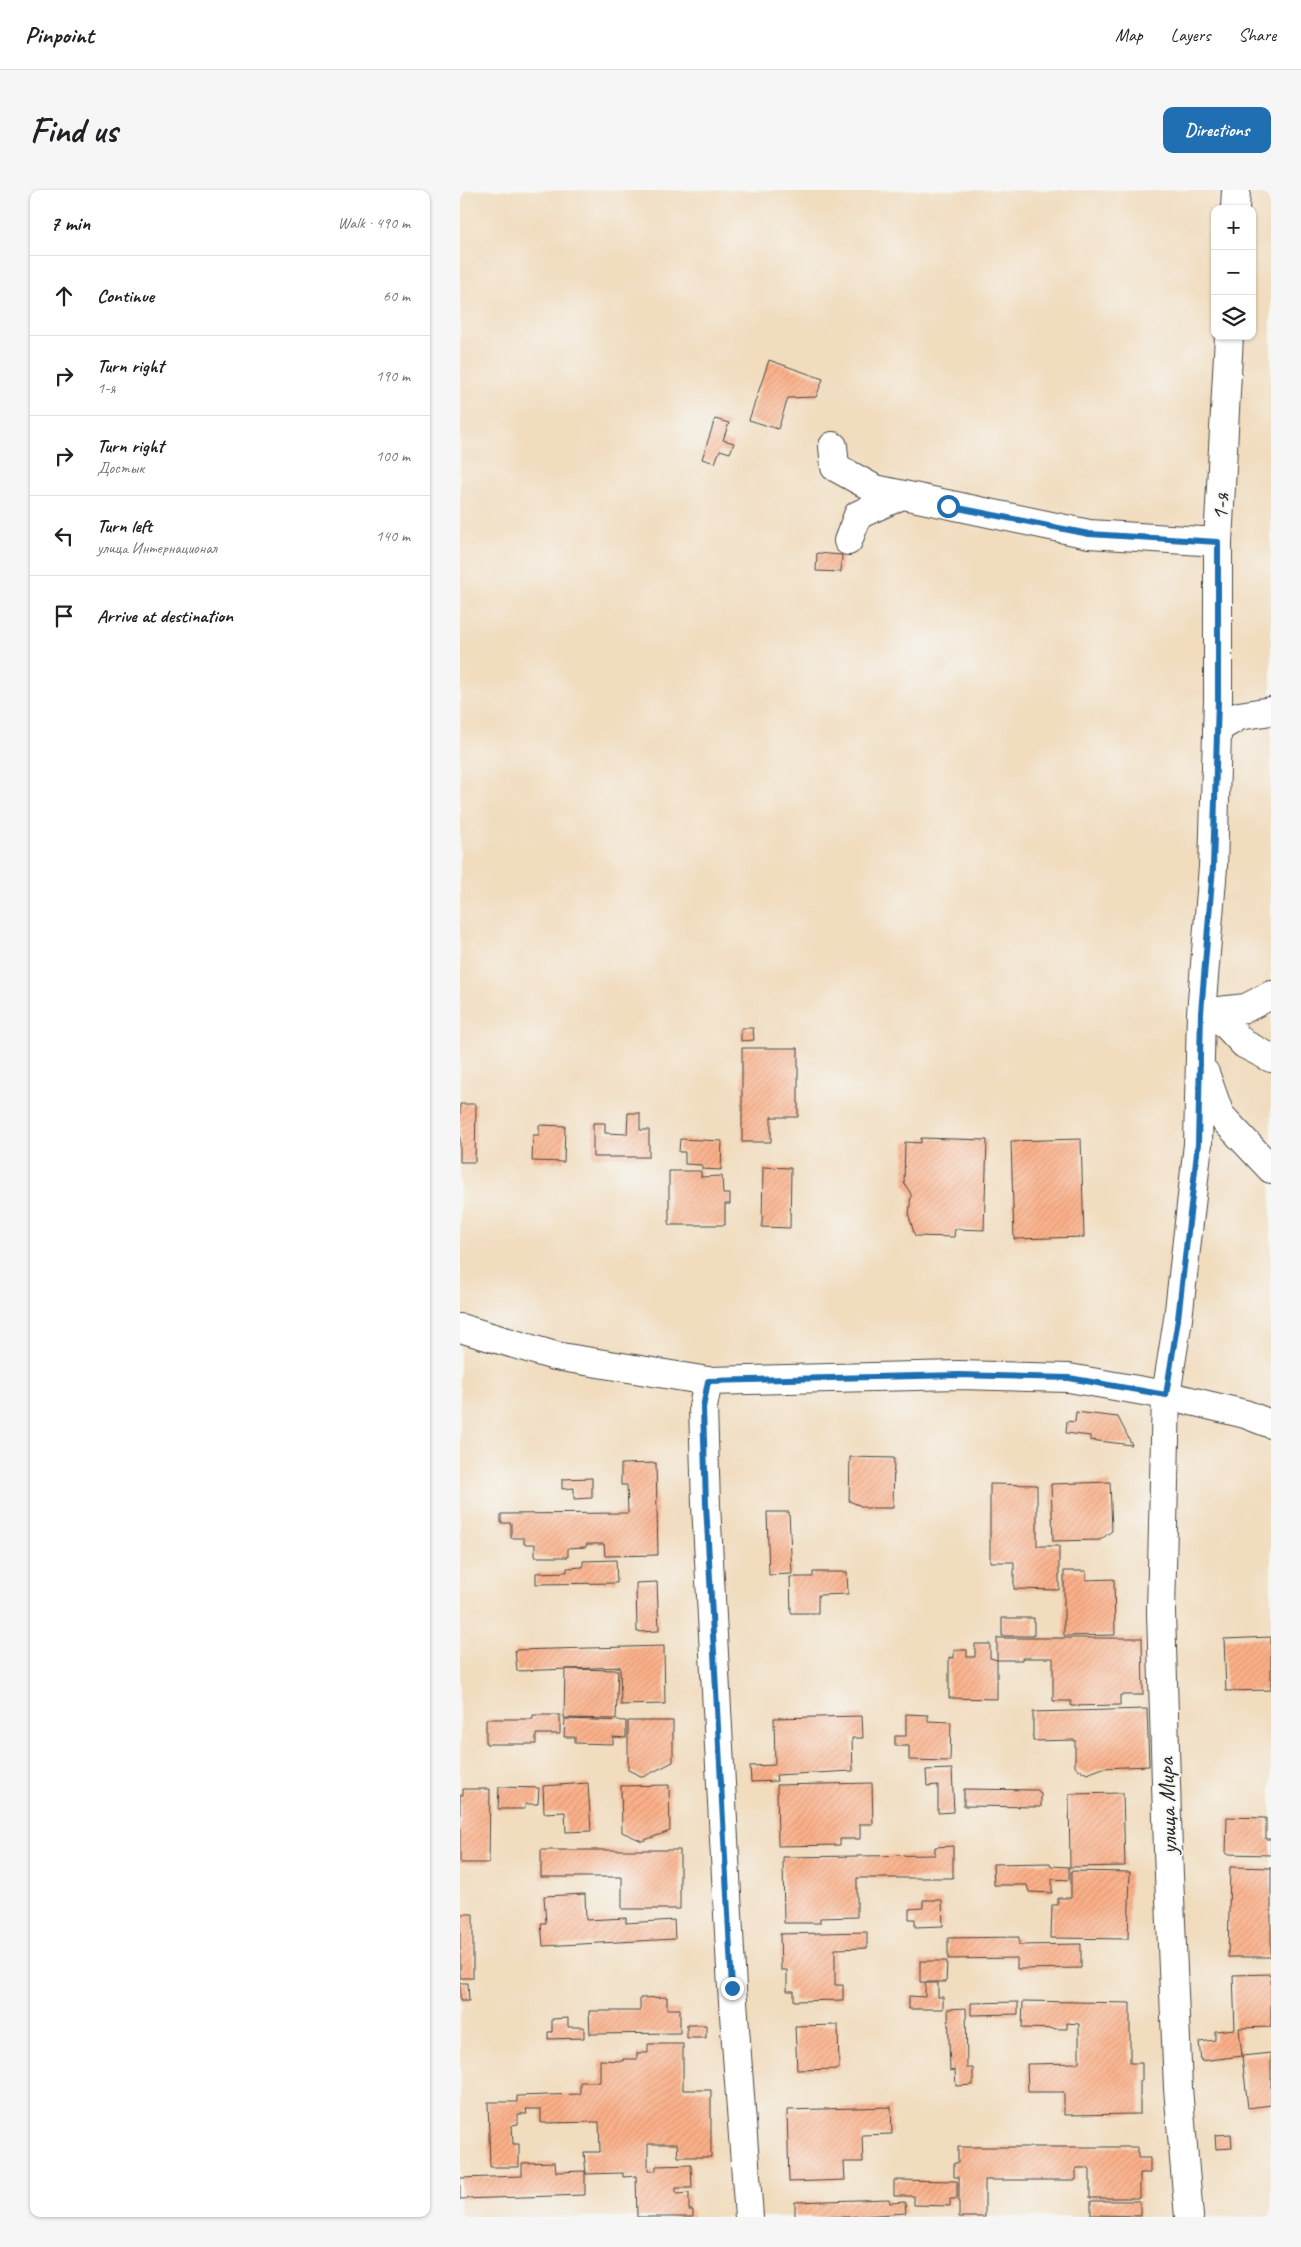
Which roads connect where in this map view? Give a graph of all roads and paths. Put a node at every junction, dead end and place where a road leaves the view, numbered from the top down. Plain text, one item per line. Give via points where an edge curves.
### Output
1 (1236, 190) edge
2 (1235, 205) edge
3 (1229, 340) edge
4 (833, 446) dead end
5 (902, 495) junction
6 (848, 541) dead end
7 (1218, 542) junction
8 (1271, 711) edge
9 (1217, 729) junction
10 (1271, 995) edge
11 (1207, 1013) junction
12 (1271, 1058) edge
13 (1200, 1060) junction
14 (1271, 1169) edge
15 (467, 1336) edge
16 (708, 1381) junction
17 (1166, 1395) junction
18 (1271, 1424) edge
19 (749, 2217) edge
20 (1189, 2217) edge

1 - 2 street
3 - 7 street, 1-я
4 - 5 street via 835,467 875,489
5 - 6 street via 858,515
5 - 7 street via 1089,534
7 - 9 street, 1-я
8 - 9 street via 1239,716
9 - 11 street, 1-я
10 - 11 street via 1246,1008
11 - 12 street via 1244,1044
11 - 13 street, 1-я
13 - 14 street via 1220,1115
13 - 17 street, 1-я via 1198,1144
15 - 16 street via 555,1356
16 - 17 street via 959,1375 1069,1378
16 - 19 street via 703,1408 706,1504 732,1988
17 - 18 street via 1245,1414
17 - 20 street, улица Мира via 1161,1622 1178,2078

